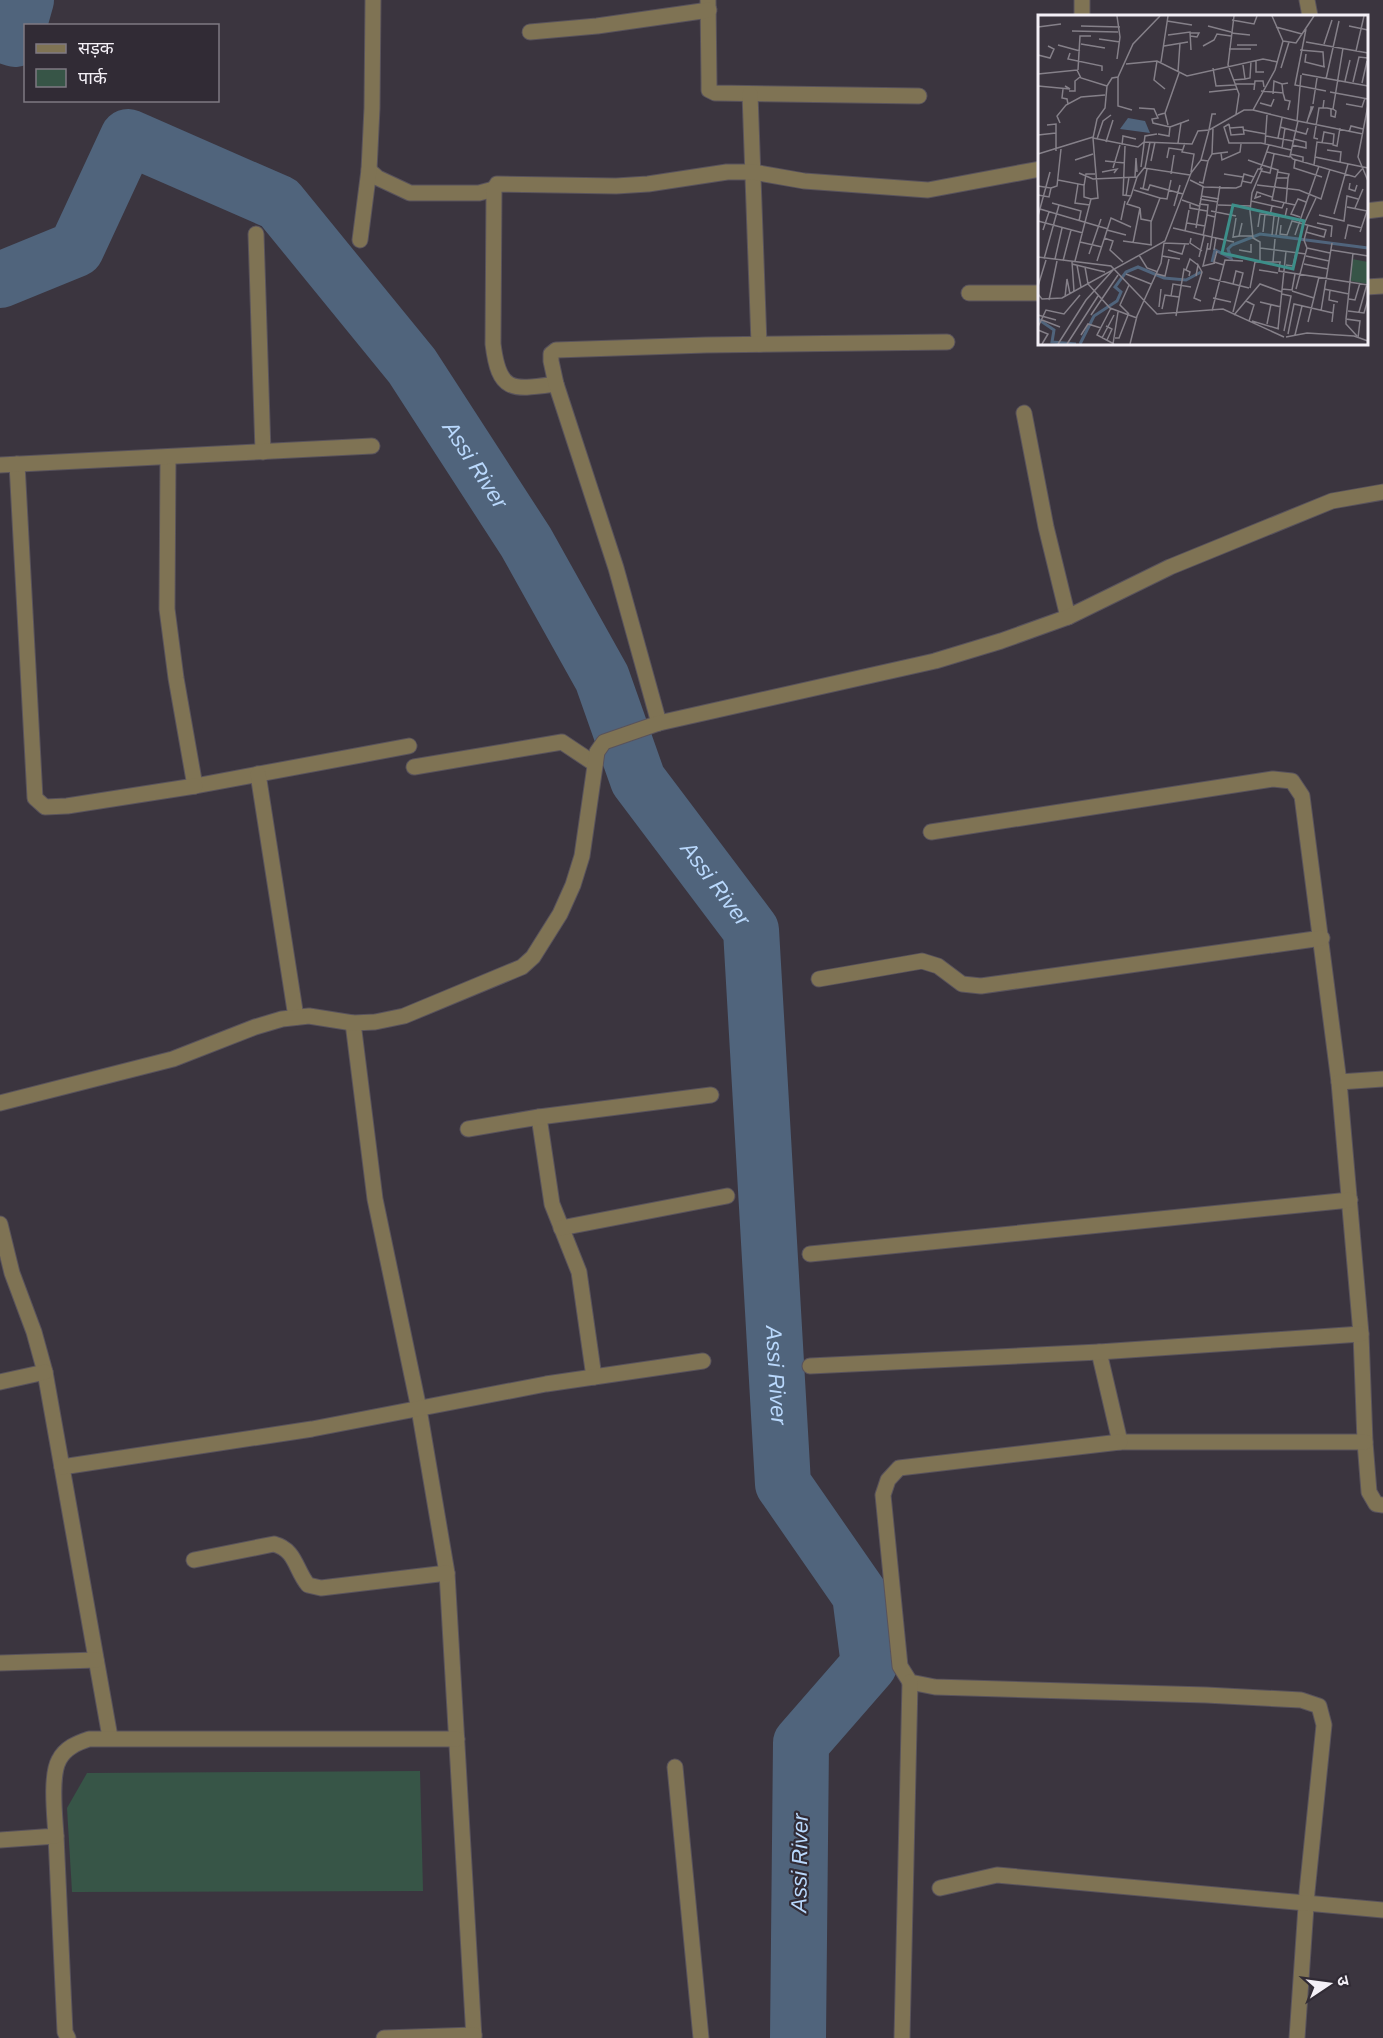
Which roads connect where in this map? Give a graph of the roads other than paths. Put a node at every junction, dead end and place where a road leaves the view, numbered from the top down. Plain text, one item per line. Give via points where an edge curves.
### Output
1 (373, 0) edge
2 (1307, 0) edge
3 (708, 5) edge
4 (1310, 15) edge
5 (530, 32) dead end
6 (750, 94) junction
7 (919, 96) dead end
8 (1038, 169) edge
9 (369, 170) junction
10 (753, 172) junction
11 (494, 189) junction
12 (1383, 210) edge
13 (1368, 211) edge
14 (256, 234) dead end
15 (360, 240) dead end
16 (1383, 286) edge
17 (1368, 287) edge
18 (969, 293) dead end
19 (1038, 293) edge
20 (947, 342) dead end
21 (759, 344) junction
22 (556, 384) junction
23 (1024, 413) dead end
24 (372, 447) dead end
25 (263, 452) junction
26 (168, 458) junction
27 (17, 464) junction
28 (0, 465) edge
29 (1383, 492) edge
30 (1068, 616) junction
31 (652, 725) junction
32 (409, 746) dead end
33 (595, 764) junction
34 (414, 766) dead end
35 (258, 774) junction
36 (195, 786) junction
37 (931, 832) dead end
38 (1322, 938) junction
39 (819, 979) dead end
40 (296, 1017) junction
41 (353, 1023) junction
42 (1383, 1079) edge
43 (1339, 1082) junction
44 (711, 1095) dead end
45 (0, 1103) edge
46 (539, 1117) junction
47 (468, 1129) dead end
48 (728, 1196) dead end
49 (1350, 1200) junction
50 (0, 1224) edge
51 (561, 1228) junction
52 (810, 1254) dead end
53 (1361, 1334) junction
54 (1100, 1352) junction
55 (703, 1361) dead end
56 (810, 1366) dead end
57 (45, 1372) junction
58 (594, 1377) junction
59 (0, 1382) edge
60 (419, 1409) junction
61 (1365, 1442) junction
62 (1120, 1443) junction
63 (62, 1467) junction
64 (1383, 1505) edge
65 (194, 1560) dead end
66 (447, 1573) junction
67 (96, 1660) junction
68 (0, 1663) edge
69 (910, 1682) junction
70 (110, 1737) junction
71 (457, 1739) junction
72 (675, 1767) dead end
73 (56, 1836) junction
74 (0, 1840) edge
75 (940, 1888) dead end
76 (1306, 1904) junction
77 (1383, 1910) edge
78 (474, 2036) edge
79 (68, 2038) edge
80 (384, 2038) edge
81 (701, 2038) edge
82 (902, 2038) edge
83 (1297, 2038) edge

1 - 9 street
2 - 4 street
3 - 5 street via 597,26
3 - 6 street via 710,90
6 - 7 street
6 - 10 street
8 - 10 street via 928,190 804,182
9 - 11 street via 410,193 479,193
9 - 15 street
10 - 11 street via 616,186 505,183
10 - 21 street
11 - 22 street via 492,344 496,367 512,386
12 - 13 street
14 - 25 street
16 - 17 street
18 - 19 street
20 - 21 street
21 - 22 street via 556,351 551,354 551,361
22 - 31 street via 616,568
23 - 30 street
24 - 25 street
25 - 26 street
26 - 27 street
26 - 36 street via 167,609
27 - 28 street
27 - 36 street via 35,798 45,807 67,806
29 - 30 street via 1332,501 1170,567
30 - 31 street via 935,661
31 - 33 street via 604,742
32 - 35 street
33 - 34 street via 562,742
33 - 41 street via 582,856 573,885 533,957 522,968 404,1016
35 - 36 street
35 - 40 street
37 - 38 street via 1273,779 1292,781 1302,796
38 - 39 street via 981,986 962,984 938,966 922,961
38 - 43 street
40 - 41 street
40 - 45 street via 255,1027 173,1059
41 - 60 street via 375,1199
42 - 43 street
43 - 49 street
44 - 46 street
46 - 47 street
46 - 51 street via 552,1204
48 - 51 street
49 - 52 street
49 - 53 street
50 - 57 street
51 - 58 street via 579,1272
53 - 54 street
53 - 61 street
54 - 56 street
54 - 62 street
55 - 58 street
57 - 59 street
57 - 63 street
58 - 60 street
60 - 63 street
60 - 66 street
61 - 62 street
61 - 64 street via 1370,1492 1376,1504
62 - 69 street via 900,1468 888,1480 883,1495 900,1666
63 - 67 street
65 - 66 street via 274,1544 286,1547 308,1585 321,1587
66 - 71 street
67 - 68 street
67 - 70 street
69 - 76 street via 934,1687 1301,1700 1318,1706 1324,1725
69 - 82 street
70 - 71 street
70 - 73 street via 73,1745 58,1761 54,1788
71 - 78 street
72 - 81 street
73 - 74 street
73 - 79 street
75 - 76 street via 997,1875
76 - 77 street
76 - 83 street
78 - 80 street

